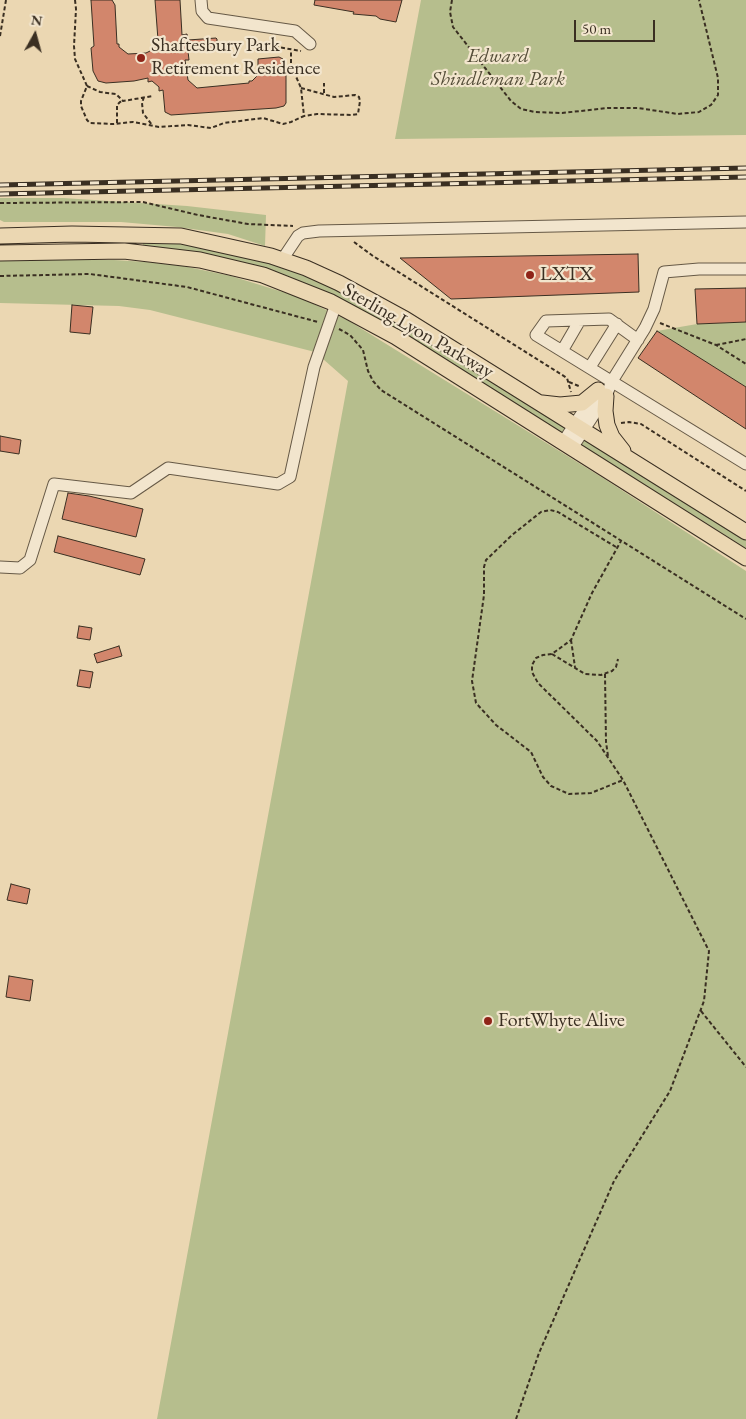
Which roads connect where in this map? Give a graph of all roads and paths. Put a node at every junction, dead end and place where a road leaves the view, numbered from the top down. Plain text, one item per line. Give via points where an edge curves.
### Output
1 (6, 0) edge
2 (75, 0) edge
3 (201, 0) edge
4 (452, 0) edge
5 (699, 0) edge
6 (0, 36) edge
7 (249, 42) dead end
8 (306, 48) joint
9 (291, 50) junction
10 (324, 84) dead end
11 (87, 86) junction
12 (301, 88) junction
13 (324, 93) junction
14 (153, 96) dead end
15 (144, 97) junction
16 (124, 101) junction
17 (304, 116) junction
18 (117, 123) junction
19 (153, 126) junction
20 (0, 203) edge
21 (746, 222) edge
22 (295, 226) dead end
23 (0, 227) edge
24 (333, 230) junction
25 (72, 234) junction
26 (0, 236) edge
27 (0, 253) edge
28 (282, 260) junction
29 (746, 269) edge
30 (336, 304) junction
31 (649, 319) junction
32 (580, 320) junction
33 (617, 324) junction
34 (746, 339) edge
35 (638, 340) junction
36 (716, 345) junction
37 (562, 351) junction
38 (746, 364) edge
39 (590, 367) junction
40 (612, 381) junction
41 (602, 393) junction
42 (538, 402) junction
43 (573, 404) junction
44 (607, 425) junction
45 (579, 428) junction
46 (568, 445) junction
47 (628, 458) junction
48 (746, 464) edge
49 (746, 491) edge
50 (746, 532) edge
51 (616, 547) junction
52 (746, 558) edge
53 (0, 567) edge
54 (746, 619) edge
55 (571, 640) junction
56 (552, 654) junction
57 (618, 659) dead end
58 (576, 668) junction
59 (605, 674) junction
60 (608, 758) junction
61 (623, 780) junction
62 (701, 1010) junction
63 (746, 1067) edge
64 (516, 1419) edge

1 - 6 path
2 - 11 path via 75,58
3 - 8 lane via 202,11 208,18 295,31
4 - 5 path via 453,27 511,101 521,109 562,113 638,108 678,114 699,112 711,105 718,95 718,78
7 - 9 path
8 - 9 path
9 - 12 path via 291,65
10 - 13 path
11 - 16 path via 116,94
11 - 18 path via 81,101 86,120 98,124
12 - 13 path
12 - 17 path
13 - 17 path via 334,97 359,97 358,114
14 - 15 path
15 - 16 path
15 - 19 path via 143,113
16 - 18 path via 117,105
17 - 19 path via 283,124 263,118 211,128
18 - 19 path
20 - 22 path via 143,202 248,224
21 - 24 lane
23 - 25 main road
24 - 28 lane via 303,233
24 - 43 path via 567,378
25 - 26 main road, Sterling Lyon Parkway
25 - 28 main road, Sterling Lyon Parkway via 181,236
27 - 30 main road, Sterling Lyon Parkway via 124,251 200,260 263,275
28 - 42 main road, Sterling Lyon Parkway via 339,283 405,319
29 - 31 lane via 664,272
30 - 46 main road, Sterling Lyon Parkway via 396,337
30 - 53 lane via 314,367 290,477 278,484 168,468 132,493 54,484 30,560 20,568
31 - 35 lane
31 - 36 path
32 - 33 lane via 609,319
32 - 37 lane
32 - 37 lane via 546,320 536,335
33 - 35 lane
33 - 39 lane
34 - 36 path
35 - 40 lane
36 - 38 path
37 - 39 lane
39 - 40 lane
40 - 41 lane
40 - 48 lane
41 - 43 main road
41 - 44 main road
41 - 45 lane
42 - 43 main road
42 - 45 main road, Sterling Lyon Parkway
44 - 47 main road
44 - 49 path via 641,424
45 - 46 lane
45 - 47 main road, Sterling Lyon Parkway
46 - 52 main road, Sterling Lyon Parkway
47 - 50 main road, Sterling Lyon Parkway
51 - 54 path via 621,541
51 - 55 path
51 - 61 path via 550,510 541,512 512,535 486,560 484,567 484,595 472,681 476,703 496,725 531,752 551,786 569,794 591,793
55 - 56 path
55 - 58 path
56 - 58 path
56 - 60 path via 536,658 532,672 538,683 597,741
57 - 59 path via 616,667
58 - 59 path via 585,674
59 - 60 path
60 - 61 path
61 - 62 path via 709,951
62 - 63 path
62 - 64 path via 670,1091 614,1181 539,1353

